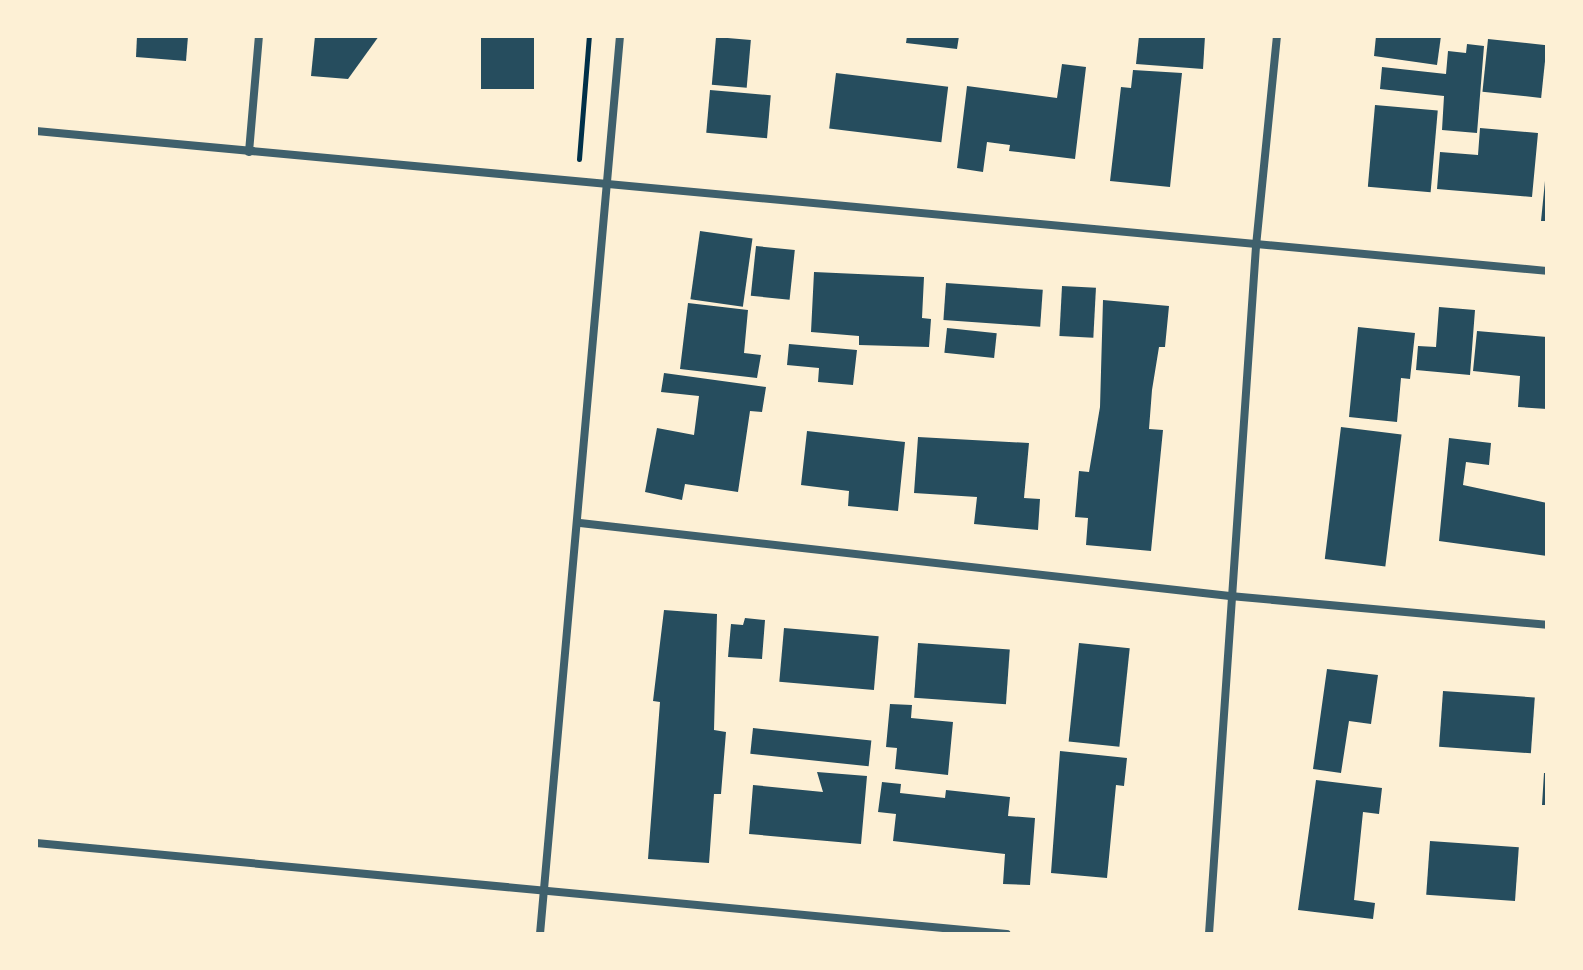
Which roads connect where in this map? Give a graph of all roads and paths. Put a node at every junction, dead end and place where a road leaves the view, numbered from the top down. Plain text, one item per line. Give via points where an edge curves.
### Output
1 (259, 36) edge
2 (620, 36) edge
3 (1277, 36) edge
4 (36, 131) edge
5 (249, 152) junction
6 (607, 184) junction
7 (1256, 246) junction
8 (1547, 271) edge
9 (580, 523) junction
10 (1230, 596) junction
11 (1547, 625) edge
12 (36, 843) edge
13 (544, 891) junction
14 (891, 930) edge
15 (540, 934) edge
16 (1007, 934) edge
17 (1209, 934) edge

1 - 5 street
2 - 6 street
3 - 7 street
4 - 5 street
5 - 6 street
6 - 7 street
6 - 9 street
7 - 8 street
7 - 10 street
9 - 10 street
9 - 13 street
10 - 11 street
10 - 17 street
12 - 13 street
13 - 14 street
13 - 15 street
14 - 16 street

